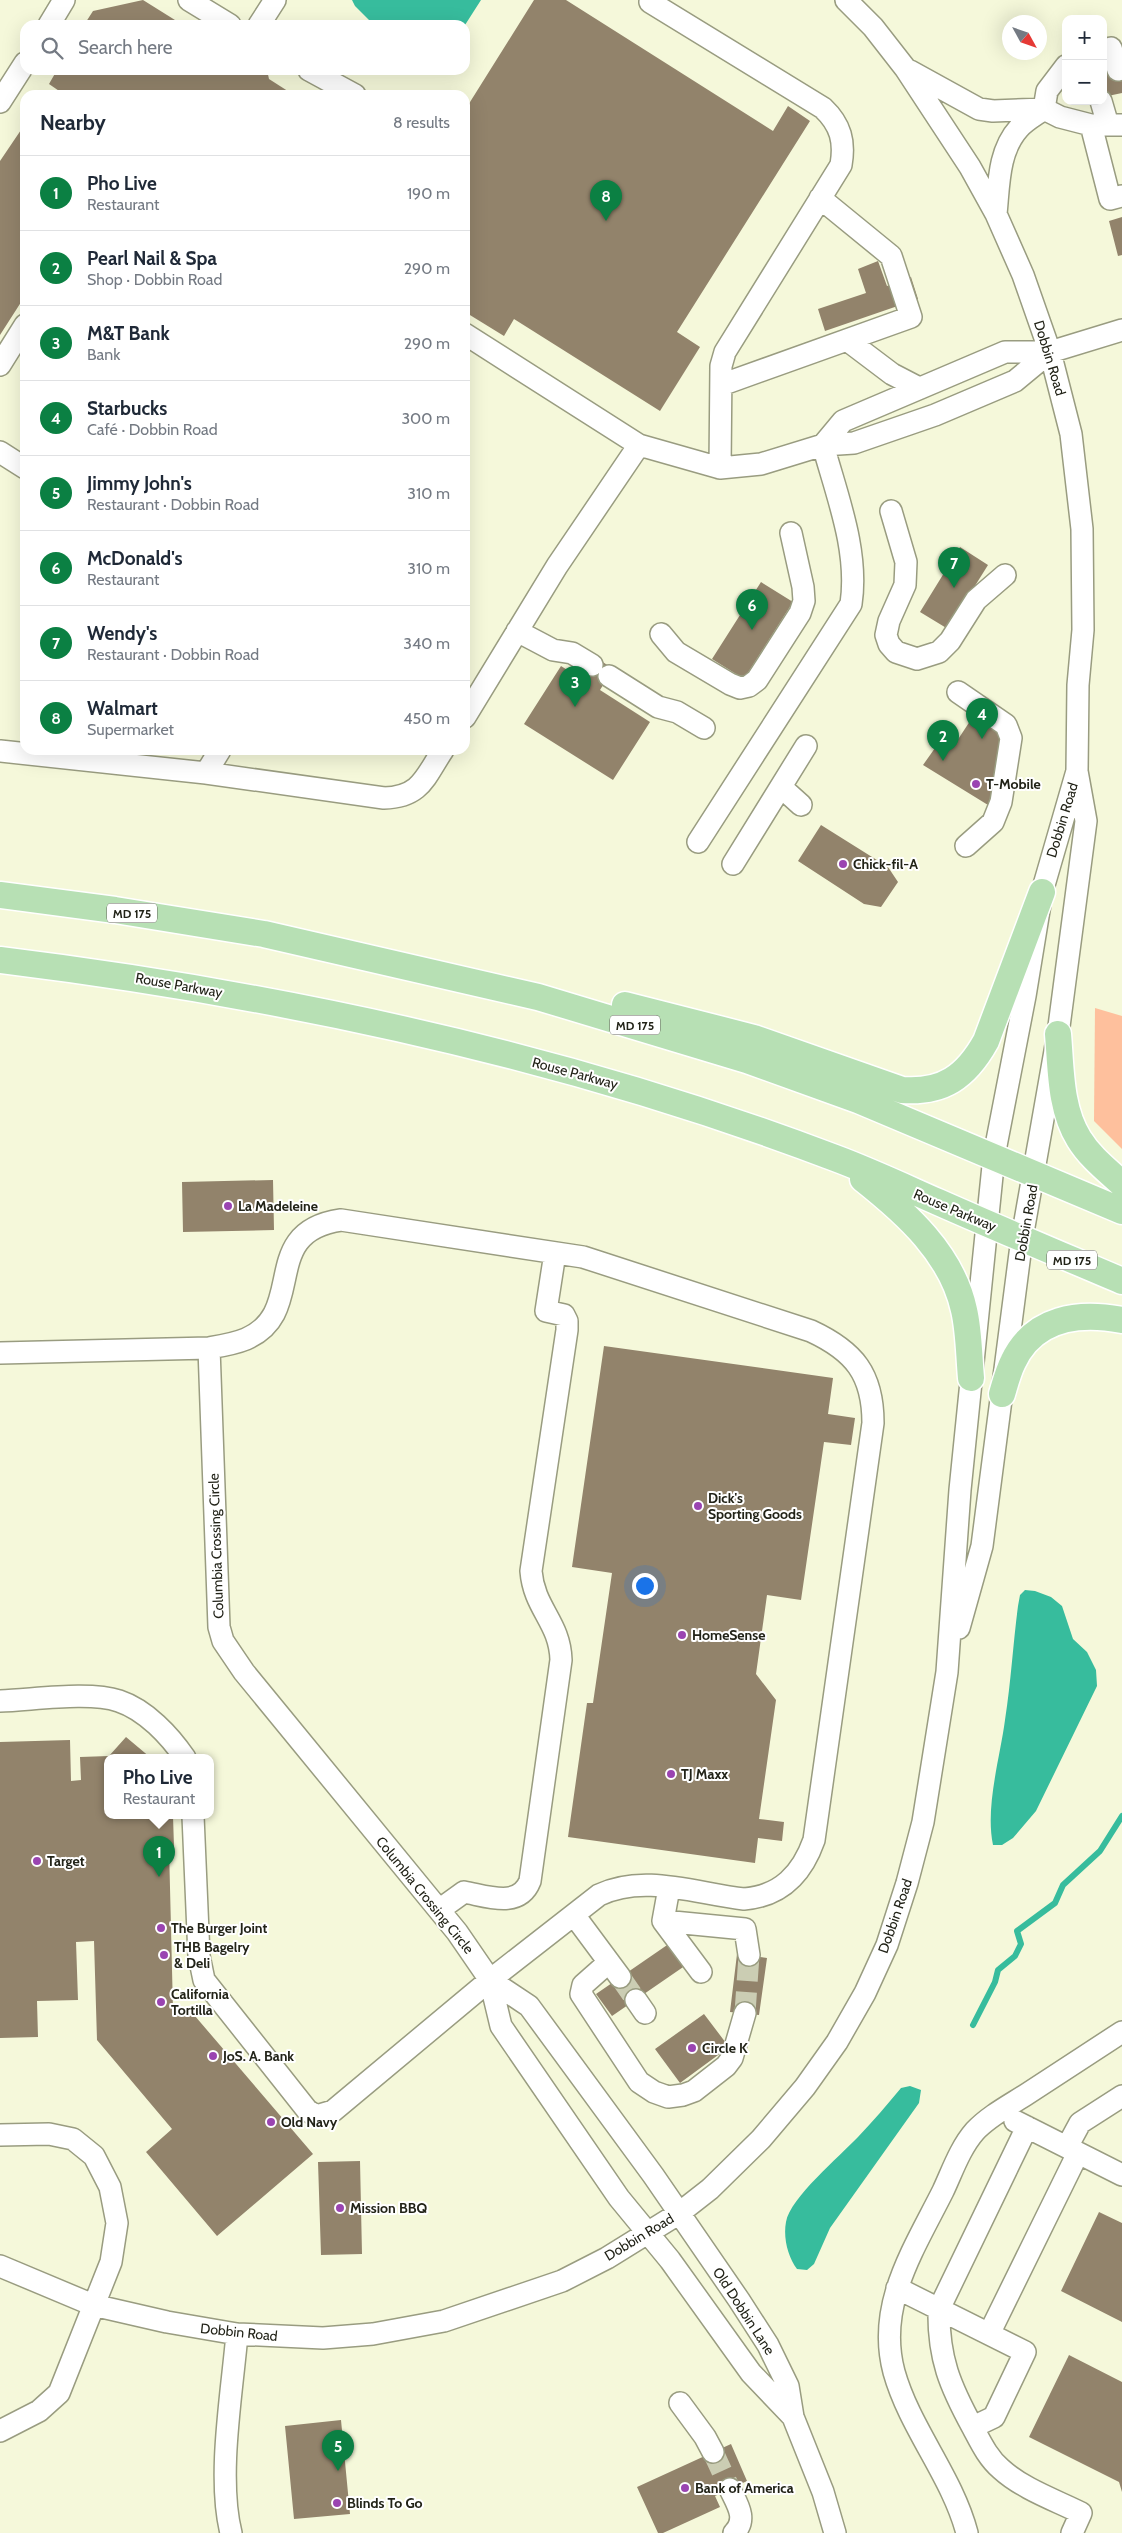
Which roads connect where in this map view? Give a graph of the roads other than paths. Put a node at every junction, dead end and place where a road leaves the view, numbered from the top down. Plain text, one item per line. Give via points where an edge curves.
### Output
1 (64, 0) edge
2 (189, 0) edge
3 (275, 0) edge
4 (846, 0) edge
5 (650, 2) dead end
6 (52, 20) edge
7 (222, 20) edge
8 (262, 20) edge
9 (1112, 47) edge
10 (905, 68) junction
11 (1118, 70) dead end
12 (20, 71) edge
13 (1062, 71) edge
14 (319, 75) edge
15 (346, 90) edge
16 (0, 102) edge
17 (1102, 105) edge
18 (1044, 109) junction
19 (1107, 125) edge
20 (1116, 197) edge
21 (820, 198) junction
22 (996, 214) junction
23 (1122, 330) edge
24 (20, 333) edge
25 (470, 337) edge
26 (847, 340) junction
27 (1050, 352) junction
28 (0, 365) edge
29 (721, 385) junction
30 (919, 388) junction
31 (823, 445) junction
32 (639, 446) junction
33 (0, 452) edge
34 (20, 465) edge
35 (720, 468) junction
36 (891, 511) dead end
37 (791, 533) dead end
38 (1005, 575) dead end
39 (517, 631) junction
40 (661, 634) dead end
41 (958, 692) dead end
42 (470, 709) edge
43 (704, 728) dead end
44 (806, 746) dead end
45 (0, 751) edge
46 (20, 752) edge
47 (81, 755) edge
48 (217, 755) edge
49 (440, 755) edge
50 (101, 756) edge
51 (1077, 771) junction
52 (206, 773) junction
53 (781, 786) junction
54 (800, 804) dead end
55 (698, 842) dead end
56 (966, 846) dead end
57 (733, 864) dead end
58 (1042, 892) junction
59 (0, 895) edge
60 (264, 934) junction
61 (0, 960) edge
62 (1058, 1034) junction
63 (994, 1156) junction
64 (838, 1158) junction
65 (1035, 1174) junction
66 (1122, 1184) edge
67 (1122, 1211) edge
68 (987, 1223) junction
69 (1022, 1238) junction
70 (555, 1253) junction
71 (1122, 1281) edge
72 (1122, 1320) edge
73 (208, 1348) junction
74 (0, 1353) edge
75 (971, 1378) junction
76 (1002, 1394) junction
77 (947, 1672) junction
78 (0, 1701) edge
79 (182, 1754) edge
80 (193, 1819) edge
81 (669, 1888) junction
82 (439, 1910) junction
83 (574, 1915) junction
84 (663, 1921) junction
85 (749, 1955) tunnel mouth
86 (701, 1972) dead end
87 (490, 1980) junction
88 (746, 2013) tunnel mouth
89 (1122, 2032) edge
90 (1122, 2096) edge
91 (998, 2113) junction
92 (1027, 2128) junction
93 (0, 2135) edge
94 (1073, 2150) junction
95 (1122, 2175) edge
96 (678, 2214) junction
97 (649, 2232) junction
98 (0, 2266) edge
99 (897, 2288) junction
100 (94, 2305) junction
101 (939, 2309) junction
102 (237, 2334) junction
103 (989, 2334) junction
104 (680, 2403) dead end
105 (793, 2417) junction
106 (973, 2427) junction
107 (0, 2431) edge
108 (713, 2452) tunnel mouth
109 (730, 2489) tunnel mouth
110 (231, 2533) edge
111 (734, 2533) edge
112 (835, 2533) edge
113 (967, 2533) edge
114 (1072, 2533) edge

1 - 6 street
2 - 7 street
3 - 8 street
4 - 10 street, Dobbin Road
5 - 21 street via 824,108 833,118 839,127 844,150 840,165
9 - 11 street
10 - 18 street via 979,110
10 - 22 street, Dobbin Road
12 - 16 street
13 - 18 street via 1047,91
14 - 15 street
17 - 19 street
18 - 19 street via 1060,117
18 - 22 street via 1020,127 1009,142 1002,160
19 - 20 street
21 - 26 street via 891,256 911,317
21 - 29 street via 725,352
22 - 27 street, Dobbin Road via 1023,275
23 - 27 street
24 - 28 street
25 - 32 street
26 - 29 street
26 - 30 street via 892,374
27 - 30 street via 1005,352
27 - 31 street via 1015,381 935,415 854,443
27 - 51 street, Dobbin Road via 1071,434 1082,529 1083,630 1078,685
29 - 35 street
30 - 31 street via 843,420
31 - 35 street via 761,464
31 - 55 street via 854,573 851,604
32 - 35 street
32 - 39 street
33 - 34 street
36 - 38 street via 906,562 905,585 886,635 896,652 917,658 939,652 950,641 976,600
37 - 40 street via 804,601 800,613 757,680 740,688 730,684 676,652
39 - 42 street
39 - 43 street via 553,650 572,653 658,707 677,712
41 - 56 street via 1006,725 1011,738 1001,802 993,822
44 - 53 street
45 - 46 street
47 - 50 street
48 - 52 street
49 - 52 street via 420,785 401,798
50 - 52 street
51 - 58 street, Dobbin Road
51 - 62 street, Dobbin Road via 1086,821
53 - 54 street
53 - 57 street
58 - 60 main road via 986,1041 976,1058 953,1081 919,1091 902,1090 754,1038 647,1010 407,958
58 - 63 street, Dobbin Road
59 - 60 main road, MD 175
60 - 63 main road, MD 175 via 538,997 642,1027 858,1100
61 - 64 main road, Rouse Parkway / MD 175 via 227,993 394,1028 626,1087
62 - 65 street, Dobbin Road
62 - 66 main road via 1070,1123 1080,1141
63 - 65 main road, MD 175
63 - 68 street, Dobbin Road
64 - 68 main road, Rouse Parkway / MD 175
64 - 75 main road via 912,1222 948,1266 964,1310
65 - 67 main road, MD 175
65 - 69 street, Dobbin Road
68 - 69 main road, Rouse Parkway / MD 175
68 - 75 street, Dobbin Road
69 - 71 main road, Rouse Parkway / MD 175
69 - 76 street, Dobbin Road
70 - 73 street via 341,1220 327,1222 313,1228 293,1248 281,1299 269,1322 246,1339
70 - 81 street via 583,1257 831,1340 860,1366 873,1404 873,1423 814,1840 807,1859 787,1882 759,1898 730,1898
70 - 82 street via 546,1311 564,1315 567,1330 531,1571 535,1594 559,1638 561,1660 530,1880 527,1889 515,1898 464,1892
72 - 76 main road via 1074,1316 1041,1329 1025,1342 1013,1361
73 - 74 street
73 - 82 street, Columbia Crossing Circle via 219,1627 223,1641 244,1672
75 - 77 street, Dobbin Road
76 - 77 street, Dobbin Road via 982,1546
77 - 96 street, Dobbin Road via 923,1822 887,1945 865,1993 837,2042 761,2139 710,2189
78 - 79 street via 100,1697 120,1702 140,1712
80 - 87 street via 198,1956 204,1980 307,2110 316,2116 333,2111
81 - 83 street via 649,1885 615,1887
81 - 84 street
82 - 87 street, Columbia Crossing Circle
83 - 87 street
83 - 88 street via 614,1970 582,1985 581,1994 639,2082 654,2092 668,2096 683,2095 719,2074 732,2058
84 - 85 street via 745,1929
84 - 86 street
87 - 96 street, Columbia Crossing Circle via 529,2006
87 - 97 street, Columbia Crossing Circle via 501,2026 619,2198
89 - 91 street
90 - 94 street via 1080,2123
91 - 92 street
91 - 99 street via 975,2131 965,2146
92 - 94 street
92 - 101 street
93 - 100 street via 49,2134 73,2139 94,2156 110,2187 117,2223 111,2262
94 - 95 street
94 - 103 street
96 - 97 street, Dobbin Road
96 - 105 street, Old Dobbin Lane via 768,2345 788,2386
97 - 102 street, Dobbin Road via 562,2281 444,2321 373,2334 323,2338
97 - 105 street, Old Dobbin Lane via 751,2372
98 - 100 street, Dobbin Road
99 - 101 street
99 - 113 street via 888,2324 894,2372
100 - 102 street, Dobbin Road
100 - 107 street via 59,2393 39,2411
101 - 103 street
101 - 106 street via 938,2329 951,2388
102 - 110 street via 225,2474
103 - 106 street via 1025,2352 994,2417
104 - 108 street
105 - 112 street, Old Dobbin Lane via 823,2492
106 - 114 street via 990,2458 1002,2470 1081,2513
109 - 111 street via 743,2519

